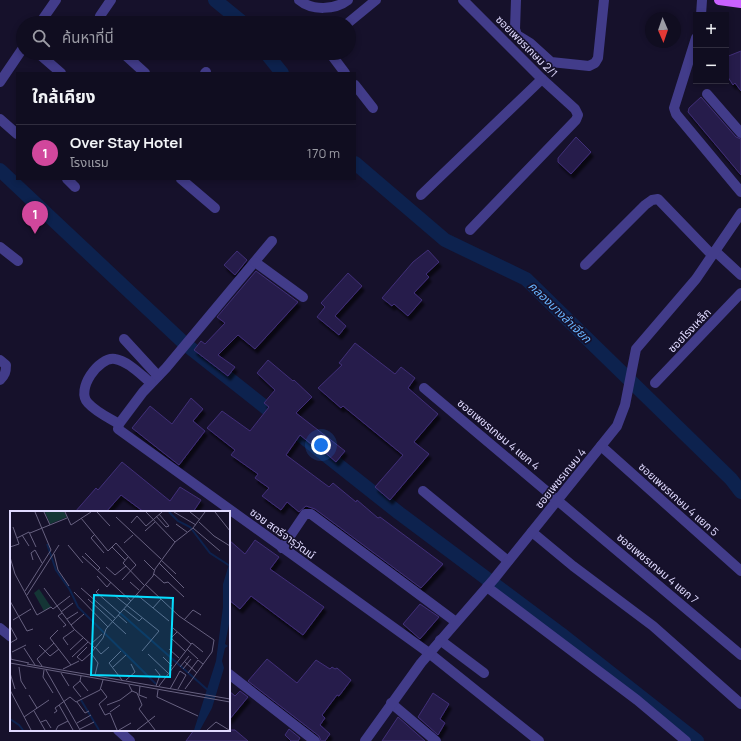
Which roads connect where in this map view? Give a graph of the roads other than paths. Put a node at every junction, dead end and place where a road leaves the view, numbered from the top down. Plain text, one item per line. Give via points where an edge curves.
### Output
1 (56, 0) edge
2 (111, 0) edge
3 (300, 0) edge
4 (348, 0) edge
5 (376, 0) edge
6 (462, 0) edge
7 (516, 0) edge
8 (604, 0) edge
9 (702, 0) edge
10 (719, 0) edge
11 (741, 3) edge
12 (701, 12) edge
13 (45, 16) edge
14 (100, 16) edge
15 (356, 16) edge
16 (693, 48) edge
17 (16, 58) edge
18 (46, 60) edge
19 (131, 60) edge
20 (335, 60) edge
21 (60, 72) edge
22 (144, 72) edge
23 (344, 72) edge
24 (542, 79) junction
25 (0, 82) edge
26 (356, 86) edge
27 (707, 94) dead end
28 (373, 108) dead end
29 (0, 118) edge
30 (16, 133) edge
31 (741, 133) edge
32 (68, 180) edge
33 (182, 180) edge
34 (75, 187) dead end
35 (741, 192) edge
36 (421, 195) dead end
37 (215, 208) dead end
38 (741, 213) edge
39 (470, 230) dead end
40 (272, 241) dead end
41 (0, 247) edge
42 (714, 253) junction
43 (18, 261) dead end
44 (255, 262) junction
45 (585, 265) dead end
46 (741, 275) edge
47 (741, 293) edge
48 (303, 297) dead end
49 (124, 338) dead end
50 (0, 360) edge
51 (158, 376) junction
52 (0, 380) edge
53 (151, 383) junction
54 (655, 383) dead end
55 (424, 388) dead end
56 (120, 429) junction
57 (601, 446) junction
58 (423, 491) dead end
59 (558, 500) junction
60 (532, 532) junction
61 (282, 548) junction
62 (508, 562) junction
63 (741, 571) edge
64 (490, 584) junction
65 (456, 622) junction
66 (0, 628) edge
67 (10, 636) edge
68 (440, 640) junction
69 (429, 653) junction
70 (741, 655) edge
71 (484, 673) dead end
72 (230, 675) edge
73 (391, 703) junction
74 (741, 704) edge
75 (119, 731) edge
76 (130, 741) edge
77 (315, 741) edge
78 (365, 741) edge
79 (436, 741) edge
80 (539, 741) edge
81 (686, 741) edge

1 - 13 street
2 - 14 street
3 - 4 street via 305,5 332,8
5 - 15 street
6 - 24 street, ซอยเพชรเกษม 2/1
7 - 8 street via 517,35 530,43 550,62 589,66 598,58
9 - 12 street
10 - 11 main road
16 - 35 street via 674,108 676,114
17 - 25 street
18 - 21 street
19 - 22 street
20 - 23 street
24 - 36 street
24 - 39 street, ซอยเพชรเกษม 2/1 via 575,109 578,115 576,120
26 - 28 street
27 - 31 street
29 - 30 street
32 - 34 street
33 - 37 street
38 - 42 street, ซอยเพชรเกษม 4
40 - 44 street
41 - 43 street
42 - 45 street via 658,199 645,205
42 - 46 street
42 - 57 street, ซอยเพชรเกษม 4 via 696,279 636,350 623,414
44 - 48 street
44 - 51 street
47 - 54 street, ซอยโรงเหล็ก
49 - 51 street
50 - 52 street via 6,365 5,375
51 - 53 street
53 - 56 street
53 - 56 street via 128,365 115,359 105,360 95,369 84,386 84,396 87,403
55 - 59 street, ซอยเพชรเกษม 4 แยก 4
56 - 61 street, ซอย สตรีจารุวัฒน์
57 - 59 street, ซอยเพชรเกษม 4
57 - 63 street, ซอยเพชรเกษม 4 แยก 5
58 - 62 street
59 - 60 street, ซอยเพชรเกษม 4
59 - 70 street, ซอยเพชรเกษม 4 แยก 7
60 - 62 street, ซอยเพชรเกษม 4
60 - 74 street via 653,626
61 - 65 street via 305,514 311,514
61 - 69 street, ซอย สตรีจารุวัฒน์
62 - 64 street, ซอยเพชรเกษม 4
64 - 65 street, ซอยเพชรเกษม 4
64 - 81 street
65 - 68 street, ซอยเพชรเกษม 4
66 - 67 street
68 - 69 street, ซอยเพชรเกษม 4
68 - 71 street
69 - 73 street, ซอยเพชรเกษม 4
69 - 80 street, ซอย สตรีจารุวัฒน์
72 - 77 street
73 - 78 street, ซอยเพชรเกษม 4
73 - 79 street
75 - 76 street

